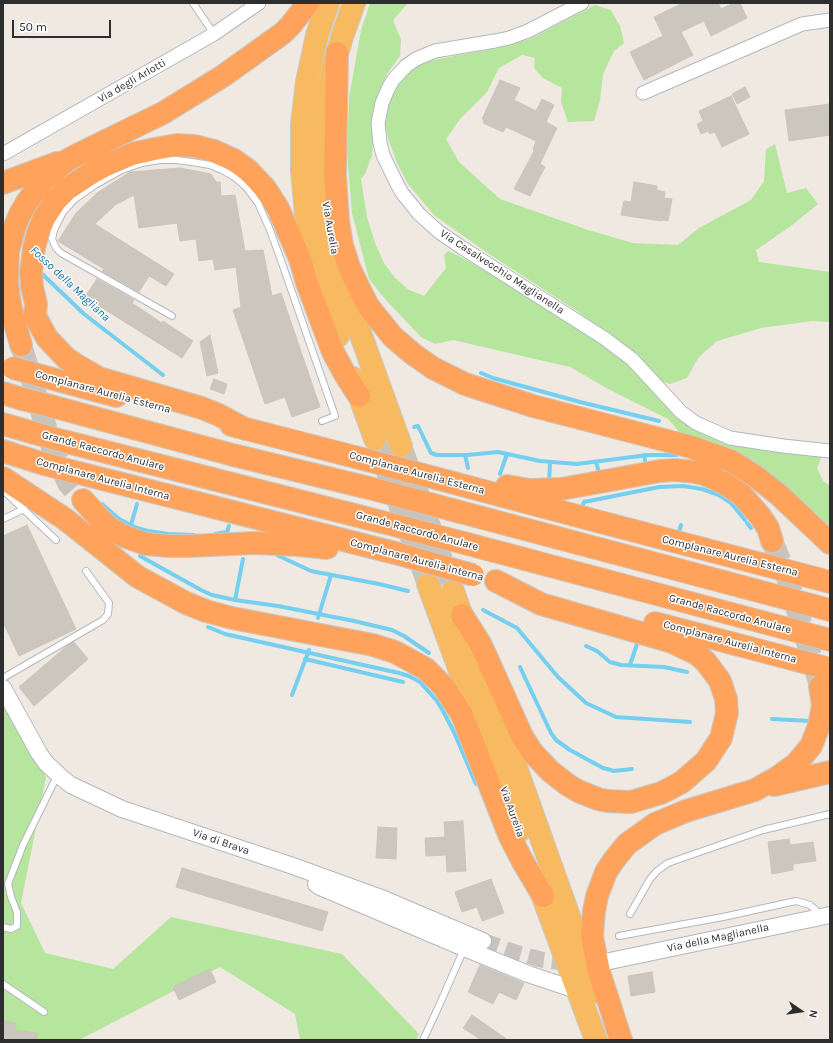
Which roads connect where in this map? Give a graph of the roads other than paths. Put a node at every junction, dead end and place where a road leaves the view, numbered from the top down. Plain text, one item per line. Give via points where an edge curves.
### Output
1 (193, 3) edge
2 (259, 3) edge
3 (308, 3) edge
4 (328, 3) edge
5 (354, 3) edge
6 (582, 3) edge
7 (830, 20) edge
8 (214, 34) junction
9 (337, 53) junction
10 (643, 93) dead end
11 (3, 154) edge
12 (75, 156) junction
13 (3, 183) edge
14 (172, 316) dead end
15 (21, 345) tunnel mouth
16 (8, 367) edge
17 (13, 396) edge
18 (359, 396) junction
19 (322, 421) dead end
20 (3, 424) edge
21 (245, 429) junction
22 (375, 440) tunnel mouth
23 (402, 446) tunnel mouth
24 (3, 451) edge
25 (830, 451) edge
26 (3, 478) edge
27 (447, 481) junction
28 (3, 490) edge
29 (83, 500) tunnel mouth
30 (24, 509) junction
31 (3, 519) edge
32 (56, 540) dead end
33 (772, 541) tunnel mouth
34 (830, 543) edge
35 (374, 548) junction
36 (86, 571) dead end
37 (496, 581) junction
38 (830, 582) edge
39 (428, 584) tunnel mouth
40 (453, 591) tunnel mouth
41 (830, 610) edge
42 (462, 615) junction
43 (830, 640) edge
44 (3, 678) edge
45 (824, 687) edge
46 (3, 688) edge
47 (830, 772) edge
48 (58, 774) junction
49 (755, 790) junction
50 (830, 814) edge
51 (293, 866) junction
52 (543, 896) junction
53 (630, 914) dead end
54 (826, 915) edge
55 (3, 927) edge
56 (619, 936) dead end
57 (483, 941) tunnel mouth
58 (464, 948) junction
59 (606, 962) dead end
60 (3, 984) edge
61 (578, 991) junction
62 (44, 1012) dead end
63 (423, 1040) edge
64 (596, 1040) edge
65 (614, 1040) edge
66 (621, 1040) edge

1 - 8 lane
2 - 8 street, Via degli Arlotti
3 - 12 highway via 283,33 223,76 163,113
4 - 18 highway, Via Aurelia via 314,49 305,101 302,134 303,184 307,223 317,268
5 - 9 highway, Via Aurelia
6 - 25 street, Via Casalvecchio Maglianella via 509,38 435,51 416,58 406,66 388,89 378,123 383,155 402,193 419,214 439,232 604,338 632,359 681,412 696,423 730,438
7 - 10 street via 802,24
8 - 11 street, Via degli Arlotti
9 - 23 highway, Via Aurelia via 326,99 323,134 324,190 330,238 350,305
9 - 34 highway via 335,175 342,245 358,288 368,306 393,337 433,368 465,384 533,406 691,447 731,461 779,495
12 - 13 highway
12 - 15 highway via 43,181 27,202 15,226 8,252 7,282
14 - 19 lane via 61,253 52,242 59,218 75,199 95,184 122,170 160,160 192,162 222,170 239,181 258,203 281,260 335,416
16 - 21 highway, Complanare Aurelia Esterna, bridge
17 - 41 highway, bridge
18 - 21 highway via 333,352 300,259 278,208 265,188 242,166 205,148 177,145 143,151 91,172 56,200 44,218 34,248 31,272 36,304 35,316 47,338 78,366 99,378 202,408
18 - 22 highway, Via Aurelia
20 - 43 highway, Grande Raccordo Anulare, bridge
21 - 27 highway, Complanare Aurelia Esterna, bridge
24 - 35 highway, Complanare Aurelia Interna, bridge via 44,464
26 - 52 highway via 65,519 138,576 186,603 232,618 387,649 426,669 444,687 462,715 513,843
27 - 33 highway via 552,490 660,471 696,472 724,482 742,496 768,528
27 - 38 highway, Complanare Aurelia Esterna
28 - 30 lane
29 - 35 highway via 111,529 146,544 189,546 255,543 334,549
30 - 31 lane
30 - 32 lane
35 - 37 highway, Complanare Aurelia Interna, bridge
36 - 44 lane via 109,603 108,614 103,620
37 - 42 highway via 542,604 672,642 697,654 720,681 726,699 727,713 721,738 706,761 682,782 660,793 631,802 607,801 578,791 550,771 532,752 515,723 481,645
37 - 45 highway, Complanare Aurelia Interna
39 - 52 highway, Via Aurelia
40 - 42 highway, Via Aurelia
42 - 65 highway, Via Aurelia
45 - 49 highway via 819,726 811,746 786,772
46 - 48 street, Via di Brava via 46,763
47 - 49 highway
48 - 51 street, Via di Brava via 71,785 122,809
48 - 55 lane via 23,845 8,884 17,912 16,926 11,929
49 - 66 highway via 686,811 655,824 627,844 606,872 597,896 592,936 599,972
50 - 53 lane via 763,830 668,863 650,879
51 - 57 street, Via di Brava via 384,898
51 - 58 street via 320,887
52 - 61 highway, Via Aurelia
54 - 56 lane via 810,905 796,901
54 - 59 street, Via della Maglianella
58 - 61 street
58 - 63 lane
60 - 62 lane
61 - 64 highway, Via Aurelia

